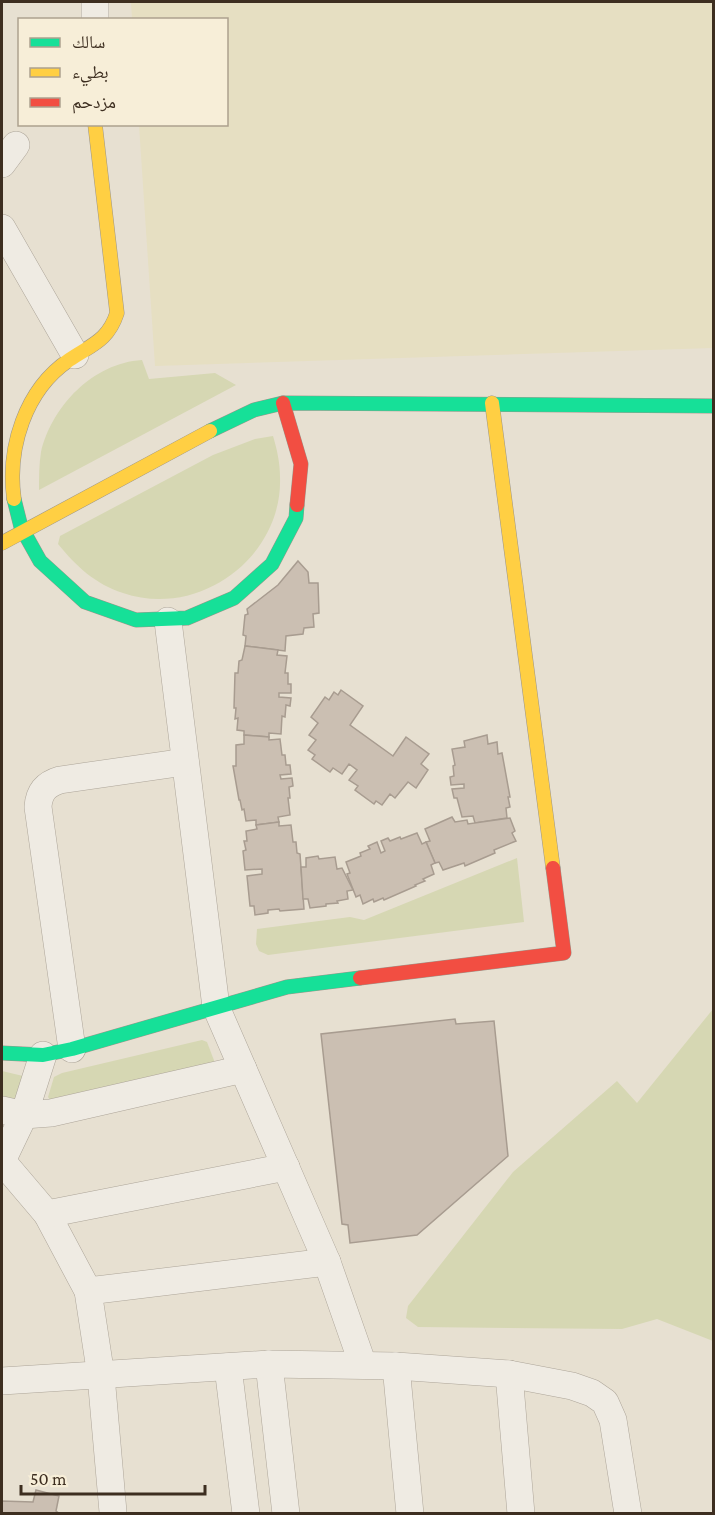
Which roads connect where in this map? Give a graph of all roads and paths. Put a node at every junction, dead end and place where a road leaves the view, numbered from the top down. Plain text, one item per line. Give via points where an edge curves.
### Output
1 (95, 2) edge
2 (94, 18) edge
3 (95, 126) edge
4 (2, 228) edge
5 (75, 356) junction
6 (283, 403) junction
7 (492, 403) junction
8 (714, 406) edge
9 (12, 420) edge
10 (23, 531) junction
11 (2, 543) edge
12 (168, 621) junction
13 (185, 762) junction
14 (216, 1007) junction
15 (72, 1049) junction
16 (2, 1053) edge
17 (43, 1055) junction
18 (243, 1069) junction
19 (13, 1113) edge
20 (286, 1167) junction
21 (47, 1214) junction
22 (327, 1262) junction
23 (88, 1291) junction
24 (269, 1364) junction
25 (363, 1365) junction
26 (396, 1366) junction
27 (228, 1367) junction
28 (509, 1374) junction
29 (102, 1376) junction
30 (2, 1381) edge
31 (113, 1512) edge
32 (246, 1514) edge
33 (286, 1514) edge
34 (410, 1514) edge
35 (520, 1514) edge
36 (628, 1514) edge

1 - 2 street
3 - 5 street via 117,313 106,336
4 - 5 street
5 - 9 street
6 - 7 street
6 - 10 street via 226,422
6 - 12 street via 301,448 303,471 298,515 291,536 266,573 241,595 212,611
7 - 8 street
7 - 14 street via 564,953 287,987
9 - 10 street via 13,488
10 - 11 street
10 - 12 street via 48,571 83,600 124,616
12 - 13 street
13 - 14 street
13 - 15 street via 60,780 46,786 39,799
14 - 15 street
14 - 18 street
15 - 17 street
16 - 17 street
17 - 19 street
18 - 19 street via 51,1113
18 - 20 street
19 - 21 street via 2,1161
20 - 21 street
20 - 22 street
21 - 23 street
22 - 23 street
22 - 25 street
23 - 29 street
24 - 25 street
24 - 27 street
24 - 33 street
25 - 26 street
26 - 28 street
26 - 34 street
27 - 29 street
27 - 32 street
28 - 35 street
28 - 36 street via 572,1386 605,1402 613,1420
29 - 30 street
29 - 31 street

